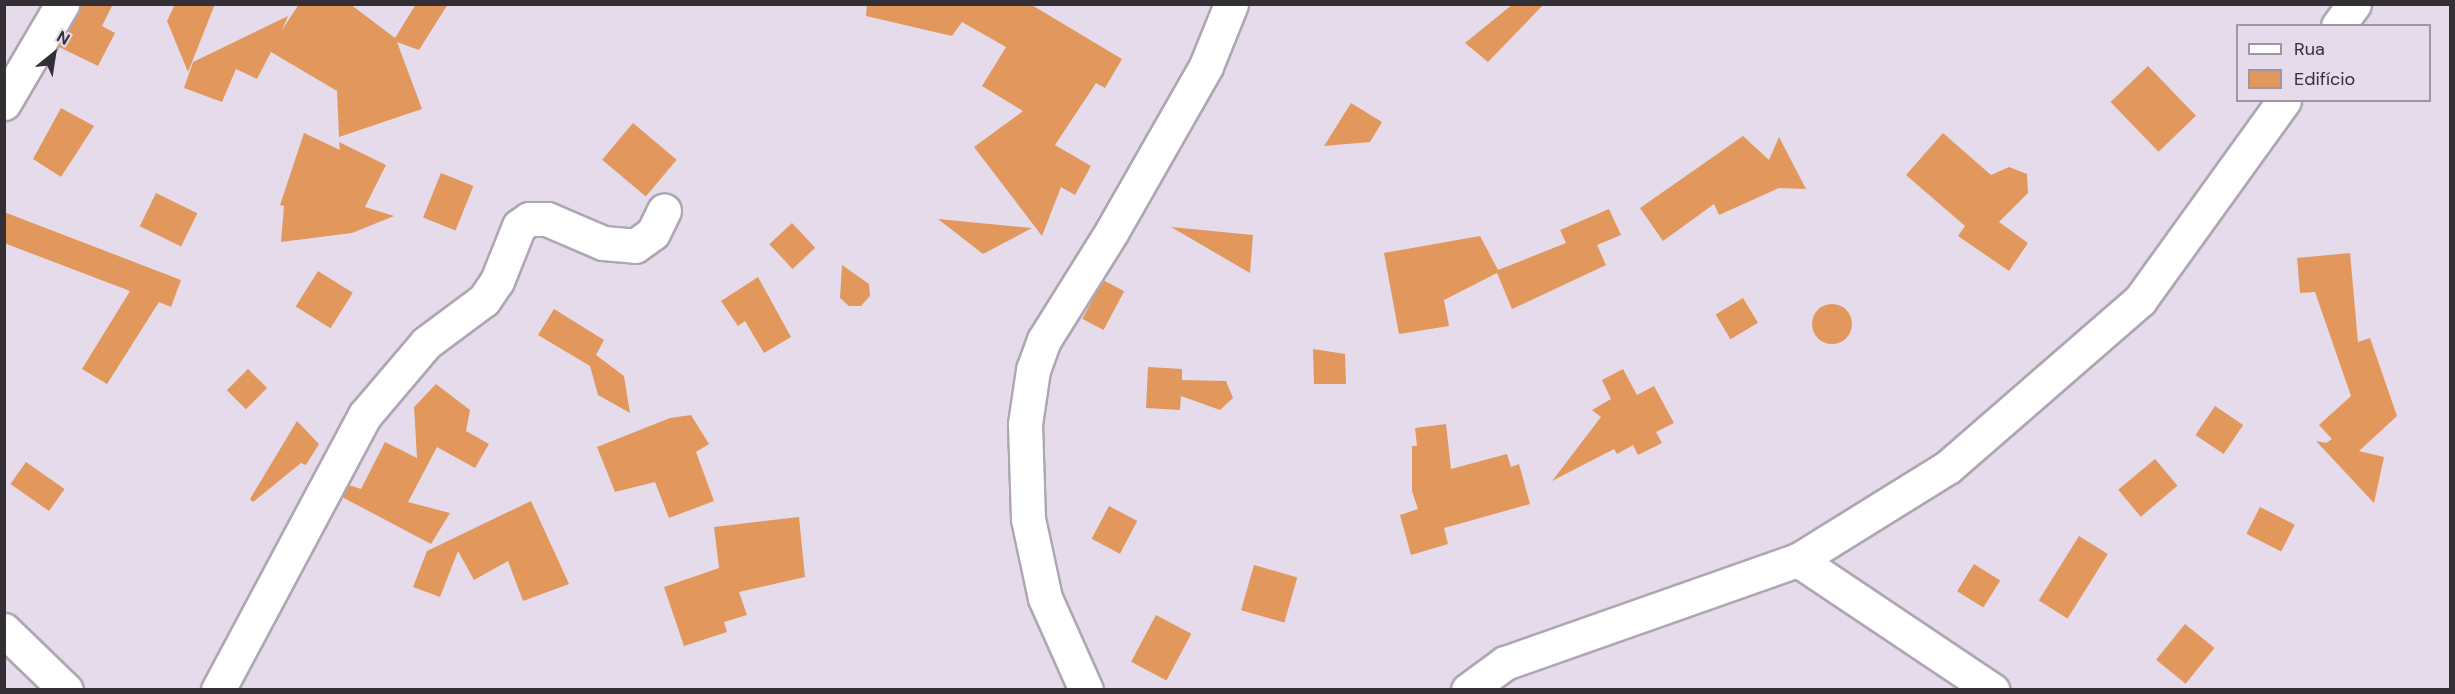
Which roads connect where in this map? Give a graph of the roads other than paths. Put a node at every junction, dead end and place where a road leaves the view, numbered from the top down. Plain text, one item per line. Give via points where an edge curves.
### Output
1 (62, 4) edge
2 (1232, 4) edge
3 (2354, 4) edge
4 (2339, 24) edge
5 (2283, 102) edge
6 (4, 103) edge
7 (664, 210) dead end
8 (1798, 560) junction
9 (4, 630) edge
10 (66, 690) edge
11 (218, 690) edge
12 (1086, 690) edge
13 (1468, 690) edge
14 (1992, 690) edge

1 - 6 street
2 - 12 street via 1206,66 1112,231 1044,340 1034,370 1025,424 1028,519 1045,598
3 - 4 street
5 - 8 street via 2140,300 1948,467
7 - 11 street via 653,233 635,246 603,243 547,219 529,219 519,226 497,282 484,300 426,343 365,415
8 - 13 street via 1505,663
8 - 14 street
9 - 10 street

